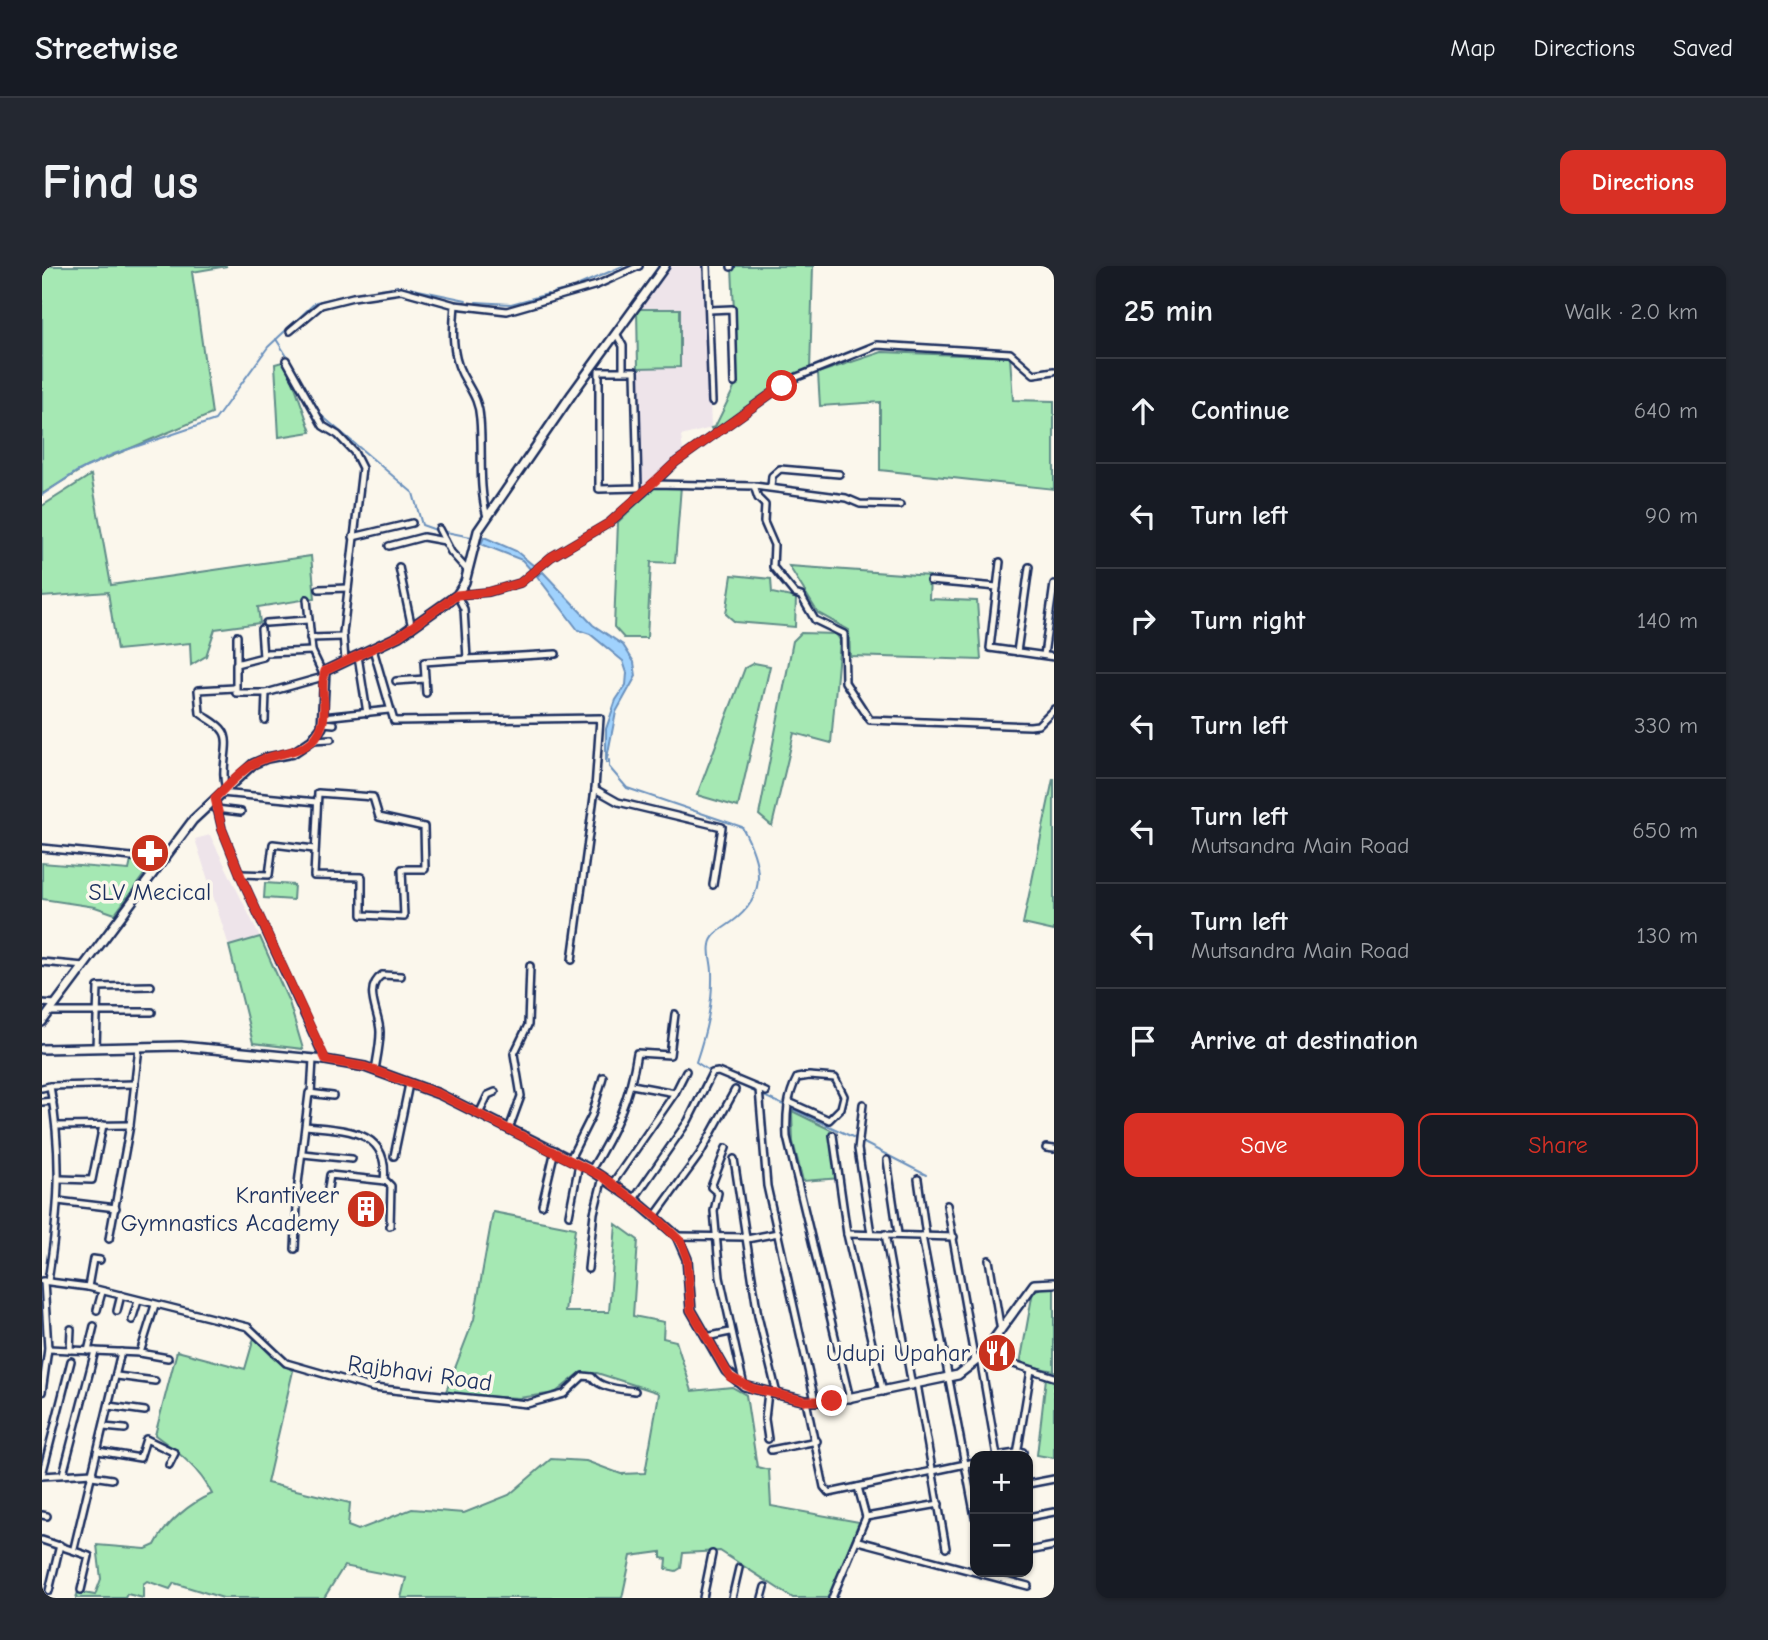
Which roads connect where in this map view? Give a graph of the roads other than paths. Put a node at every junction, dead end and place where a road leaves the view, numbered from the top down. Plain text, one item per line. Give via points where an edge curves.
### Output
1 (639, 266) edge
2 (665, 266) edge
3 (707, 266) edge
4 (455, 305) junction
5 (709, 310) junction
6 (290, 331) dead end
7 (617, 335) junction
8 (286, 360) dead end
9 (623, 371) junction
10 (1054, 371) edge
11 (734, 383) dead end
12 (712, 402) dead end
13 (839, 474) dead end
14 (653, 484) junction
15 (754, 486) junction
16 (771, 487) junction
17 (900, 505) dead end
18 (488, 520) junction
19 (412, 523) dead end
20 (440, 531) dead end
21 (353, 537) junction
22 (445, 541) junction
23 (389, 546) dead end
24 (1000, 562) dead end
25 (399, 567) dead end
26 (1029, 567) dead end
27 (468, 571) junction
28 (930, 581) dead end
29 (1054, 584) edge
30 (997, 587) junction
31 (348, 588) junction
32 (319, 589) dead end
33 (457, 595) junction
34 (307, 599) dead end
35 (308, 620) junction
36 (266, 623) dead end
37 (412, 628) junction
38 (261, 629) dead end
39 (237, 636) dead end
40 (344, 637) junction
41 (310, 638) junction
42 (373, 649) junction
43 (312, 650) junction
44 (1017, 652) junction
45 (267, 653) dead end
46 (556, 654) dead end
47 (1044, 655) junction
48 (358, 656) junction
49 (1054, 656) edge
50 (467, 659) junction
51 (345, 661) junction
52 (237, 662) junction
53 (323, 676) junction
54 (425, 679) junction
55 (397, 681) dead end
56 (235, 688) junction
57 (426, 692) dead end
58 (266, 693) junction
59 (1054, 709) edge
60 (389, 710) junction
61 (367, 713) junction
62 (265, 720) dead end
63 (323, 720) junction
64 (334, 724) dead end
65 (331, 739) dead end
66 (312, 740) junction
67 (595, 789) junction
68 (220, 793) junction
69 (317, 802) junction
70 (216, 809) junction
71 (241, 812) dead end
72 (42, 848) edge
73 (314, 849) junction
74 (162, 860) junction
75 (240, 874) junction
76 (713, 885) dead end
77 (572, 960) dead end
78 (42, 962) edge
79 (85, 966) junction
80 (530, 966) dead end
81 (401, 976) dead end
82 (151, 986) dead end
83 (42, 1003) edge
84 (57, 1004) junction
85 (50, 1012) junction
86 (152, 1012) dead end
87 (97, 1013) junction
88 (676, 1014) dead end
89 (42, 1022) edge
90 (139, 1047) junction
91 (96, 1048) junction
92 (42, 1049) edge
93 (313, 1059) junction
94 (326, 1060) junction
95 (375, 1070) junction
96 (686, 1071) dead end
97 (603, 1077) dead end
98 (135, 1084) junction
99 (409, 1084) junction
100 (632, 1085) junction
101 (50, 1086) junction
102 (42, 1088) edge
103 (759, 1089) junction
104 (735, 1090) dead end
105 (495, 1092) dead end
106 (766, 1092) dead end
107 (675, 1093) junction
108 (312, 1094) junction
109 (333, 1096) dead end
110 (53, 1101) junction
111 (42, 1102) edge
112 (789, 1102) junction
113 (863, 1104) dead end
114 (479, 1114) junction
115 (103, 1125) junction
116 (130, 1125) junction
117 (57, 1126) junction
118 (306, 1126) junction
119 (509, 1129) junction
120 (833, 1135) dead end
121 (726, 1148) dead end
122 (1046, 1148) dead end
123 (1054, 1149) edge
124 (555, 1150) junction
125 (303, 1154) junction
126 (394, 1156) dead end
127 (570, 1158) junction
128 (352, 1159) dead end
129 (734, 1160) dead end
130 (887, 1160) dead end
131 (579, 1164) junction
132 (591, 1170) junction
133 (603, 1177) junction
134 (60, 1179) junction
135 (918, 1179) dead end
136 (384, 1181) junction
137 (612, 1184) junction
138 (327, 1195) dead end
139 (634, 1199) junction
140 (58, 1201) junction
141 (542, 1205) dead end
142 (947, 1205) dead end
143 (116, 1209) junction
144 (569, 1214) dead end
145 (655, 1216) junction
146 (390, 1226) dead end
147 (778, 1233) junction
148 (847, 1234) junction
149 (871, 1234) junction
150 (886, 1234) junction
151 (898, 1234) junction
152 (677, 1236) junction
153 (924, 1236) junction
154 (954, 1237) junction
155 (716, 1238) junction
156 (746, 1238) junction
157 (109, 1239) dead end
158 (295, 1249) dead end
159 (100, 1260) dead end
160 (989, 1260) dead end
161 (588, 1269) dead end
162 (45, 1281) edge
163 (1054, 1283) edge
164 (88, 1287) junction
165 (102, 1292) junction
166 (121, 1295) junction
167 (138, 1301) junction
168 (155, 1305) junction
169 (97, 1310) dead end
170 (117, 1311) dead end
171 (132, 1320) dead end
172 (94, 1326) dead end
173 (71, 1329) dead end
174 (1001, 1331) junction
175 (730, 1332) junction
176 (705, 1337) junction
177 (48, 1349) junction
178 (70, 1350) junction
179 (92, 1351) junction
180 (121, 1352) junction
181 (140, 1353) junction
182 (168, 1358) dead end
183 (979, 1358) junction
184 (71, 1361) dead end
185 (1031, 1370) junction
186 (117, 1376) junction
187 (950, 1377) junction
188 (1054, 1377) edge
189 (155, 1381) dead end
190 (914, 1385) junction
191 (744, 1386) junction
192 (635, 1391) dead end
193 (42, 1392) edge
194 (883, 1392) junction
195 (773, 1393) junction
196 (850, 1399) junction
197 (810, 1401) junction
198 (109, 1406) junction
199 (145, 1411) dead end
200 (104, 1427) junction
201 (125, 1429) dead end
202 (768, 1439) dead end
203 (817, 1441) junction
204 (771, 1450) dead end
205 (98, 1451) junction
206 (996, 1451) edge
207 (1020, 1451) edge
208 (970, 1464) edge
209 (169, 1465) dead end
210 (964, 1466) junction
211 (933, 1471) junction
212 (63, 1474) junction
213 (92, 1474) junction
214 (42, 1475) edge
215 (112, 1479) dead end
216 (1054, 1479) edge
217 (1033, 1482) edge
218 (859, 1487) junction
219 (939, 1504) junction
220 (1054, 1512) edge
221 (974, 1514) edge
222 (1033, 1516) edge
223 (866, 1517) junction
224 (42, 1540) edge
225 (858, 1541) junction
226 (60, 1545) junction
227 (1054, 1546) edge
228 (74, 1548) junction
229 (946, 1548) dead end
230 (1033, 1550) edge
231 (712, 1554) dead end
232 (739, 1568) dead end
233 (1028, 1586) dead end
234 (765, 1587) dead end
235 (81, 1590) dead end
236 (49, 1591) dead end
237 (703, 1598) edge
238 (732, 1598) edge
239 (762, 1598) edge
240 (832, 1598) edge

1 - 4 street via 597,285 507,311
2 - 7 street
3 - 5 street
4 - 6 street via 401,290 353,297 321,305
4 - 18 street via 456,355 462,375 477,397 482,496
5 - 11 street via 733,309
5 - 12 street
7 - 9 street via 623,346
7 - 18 street
8 - 21 street via 323,426 338,435 359,460 362,476
9 - 9 street via 598,371 599,489 638,488 635,371
10 - 14 street via 1034,374 1010,353 877,345 782,386 676,462
13 - 16 street via 780,469 772,476
14 - 15 street
14 - 33 street via 609,523 551,557 520,583
15 - 16 street
15 - 59 street via 765,505 764,522 774,545 773,567 801,596 815,620 844,634 845,682 870,720 1030,726
16 - 17 street via 859,504
18 - 27 street via 478,531
19 - 21 street
20 - 22 street
21 - 31 street
22 - 23 street via 423,537
22 - 27 street
24 - 30 street
25 - 37 street
26 - 44 street
27 - 33 street
28 - 30 street
29 - 47 street
30 - 44 street via 990,648
31 - 32 street
31 - 40 street
33 - 37 street
33 - 50 street via 464,609
34 - 35 street
35 - 36 street
35 - 41 street
37 - 42 street
38 - 52 street via 263,658
39 - 52 street
40 - 41 street
40 - 51 street
41 - 43 street
42 - 48 street
42 - 60 street
43 - 45 street
43 - 53 street
44 - 47 street
46 - 50 street
47 - 49 street
48 - 51 street
48 - 61 street
50 - 54 street via 424,662
51 - 53 street
52 - 56 street
53 - 58 street
53 - 63 street
54 - 55 street
54 - 57 street
56 - 58 street via 238,694
56 - 68 street via 198,690 197,695 200,713 226,737
58 - 62 street
60 - 61 street
60 - 67 street via 394,721 597,718 601,721
61 - 63 street
63 - 64 street
63 - 66 street
65 - 66 street
66 - 68 street via 293,753 259,761
67 - 76 street via 618,802 722,827
67 - 77 street
68 - 69 street
68 - 70 street
68 - 74 street
69 - 73 street
69 - 73 street via 318,793 373,797 379,817 424,827 425,869 402,869 404,917 362,915 362,877 314,876
70 - 71 street
70 - 75 street
72 - 74 street
73 - 75 street via 273,844 269,874
74 - 79 street
75 - 94 street
78 - 79 street
79 - 84 street
80 - 119 street via 528,1025 514,1054 521,1096
81 - 95 street via 382,975 374,987 380,1029
82 - 87 street via 100,985
83 - 84 street
84 - 85 street
85 - 87 street
85 - 89 street
86 - 87 street
87 - 91 street
88 - 100 street via 670,1055 637,1052
90 - 91 street
90 - 93 street via 181,1046
90 - 98 street
91 - 92 street
93 - 94 street
93 - 108 street
94 - 95 street
95 - 99 street
96 - 107 street
97 - 127 street via 592,1115
98 - 101 street
98 - 116 street
99 - 114 street
99 - 126 street
100 - 107 street
100 - 132 street via 617,1127
101 - 102 street
101 - 110 street
103 - 106 street
103 - 139 street via 712,1073 688,1121
103 - 147 street via 763,1151
104 - 145 street via 700,1154
105 - 114 street via 488,1095
107 - 137 street
108 - 109 street
108 - 118 street
110 - 111 street
110 - 117 street
112 - 112 street via 797,1078 809,1076 835,1078 844,1096 841,1108 829,1120
112 - 196 street via 787,1137
113 - 149 street via 858,1149
114 - 119 street
115 - 116 street
115 - 117 street
115 - 134 street via 92,1180
116 - 143 street
117 - 134 street
118 - 125 street
118 - 136 street via 365,1135 384,1158
119 - 124 street
120 - 148 street
121 - 155 street via 711,1184 718,1193
122 - 123 street
124 - 127 street
124 - 141 street
125 - 128 street
125 - 158 street
127 - 131 street
129 - 156 street
130 - 151 street
131 - 132 street
131 - 144 street
132 - 133 street
133 - 137 street
133 - 161 street
134 - 140 street
135 - 153 street
136 - 138 street via 330,1175
136 - 146 street via 391,1186
137 - 139 street
139 - 145 street
140 - 143 street
140 - 162 street
142 - 154 street
143 - 157 street
145 - 152 street
147 - 156 street
147 - 197 street
148 - 149 street
148 - 194 street
149 - 150 street
150 - 151 street
150 - 190 street
151 - 153 street
152 - 155 street
152 - 176 street via 687,1259 691,1310
153 - 154 street
153 - 187 street
154 - 183 street
155 - 156 street
155 - 175 street
156 - 195 street
159 - 164 street via 93,1259
160 - 174 street
162 - 164 street, Rajbhavi Road
162 - 177 street
163 - 174 street via 1034,1284
164 - 165 street, Rajbhavi Road
165 - 166 street, Rajbhavi Road
165 - 169 street
166 - 167 street, Rajbhavi Road
166 - 170 street
167 - 168 street, Rajbhavi Road
167 - 171 street
168 - 181 street
168 - 192 street, Rajbhavi Road via 248,1327 286,1363 373,1388 527,1404 564,1394 583,1376 605,1386
172 - 179 street
173 - 178 street
174 - 183 street
175 - 176 street
175 - 191 street
176 - 191 street via 726,1371
177 - 178 street
177 - 193 street
178 - 179 street
179 - 180 street
179 - 212 street
180 - 181 street
180 - 186 street
181 - 182 street
183 - 185 street
183 - 187 street
183 - 206 street
184 - 214 street
185 - 188 street
185 - 207 street
186 - 189 street
186 - 198 street
187 - 190 street
187 - 210 street
190 - 194 street
190 - 211 street
191 - 195 street
194 - 196 street
195 - 197 street
195 - 202 street via 765,1419
196 - 197 street
197 - 203 street
198 - 199 street
198 - 200 street
200 - 201 street
200 - 205 street
203 - 204 street
203 - 218 street via 826,1491
205 - 209 street via 140,1458 146,1439 175,1453
205 - 213 street
208 - 210 street
210 - 211 street
210 - 221 street
211 - 218 street
211 - 219 street
212 - 213 street
212 - 214 street
213 - 215 street
213 - 228 street
216 - 217 street
218 - 223 street
219 - 223 street
219 - 229 street
220 - 222 street
223 - 225 street
224 - 226 street
225 - 233 street
225 - 240 street
226 - 228 street
226 - 236 street
227 - 230 street
228 - 235 street via 89,1556
231 - 237 street
232 - 238 street
234 - 239 street

